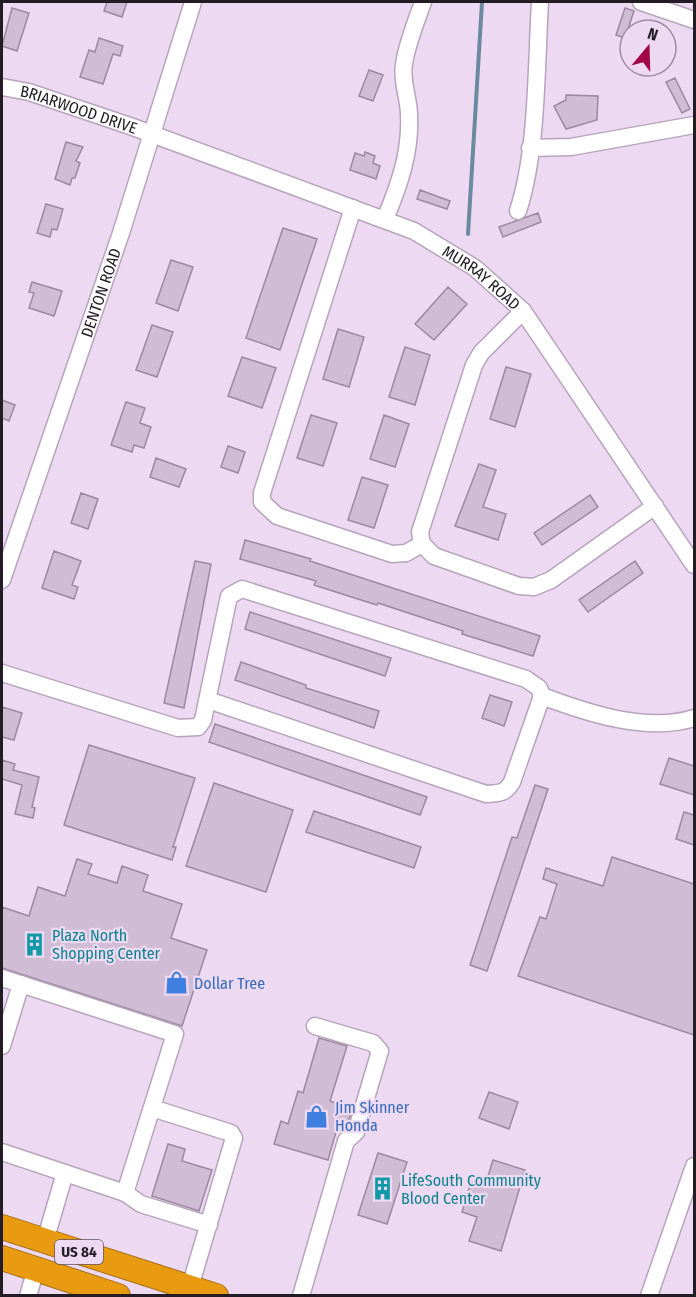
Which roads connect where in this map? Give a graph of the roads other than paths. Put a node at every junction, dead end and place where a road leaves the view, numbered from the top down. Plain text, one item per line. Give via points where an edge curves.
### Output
1 (193, 2) edge
2 (423, 2) edge
3 (540, 2) edge
4 (641, 2) edge
5 (694, 20) edge
6 (2, 87) edge
7 (694, 125) edge
8 (153, 135) junction
9 (530, 148) junction
10 (354, 208) junction
11 (518, 211) dead end
12 (386, 219) junction
13 (523, 311) junction
14 (655, 506) junction
15 (422, 544) junction
16 (694, 565) edge
17 (2, 580) edge
18 (2, 673) edge
19 (542, 696) junction
20 (208, 700) junction
21 (694, 718) edge
22 (2, 978) edge
23 (21, 984) junction
24 (315, 1026) dead end
25 (2, 1046) edge
26 (152, 1108) junction
27 (2, 1152) edge
28 (694, 1166) edge
29 (65, 1173) junction
30 (125, 1194) junction
31 (209, 1225) junction
32 (2, 1227) edge
33 (45, 1241) junction
34 (2, 1258) edge
35 (36, 1269) junction
36 (187, 1291) edge
37 (28, 1296) edge
38 (118, 1296) edge
39 (216, 1296) edge
40 (301, 1296) edge
41 (649, 1296) edge

1 - 8 street, DENTON ROAD
2 - 12 street via 404,65 409,138 403,172
3 - 9 street
4 - 5 street
6 - 8 street, BRIARWOOD DRIVE via 29,92
7 - 9 street via 571,147
8 - 10 street, MURRAY ROAD
8 - 17 street, DENTON ROAD
9 - 11 street
10 - 12 street, MURRAY ROAD
10 - 15 street via 262,502 277,516 392,554 406,553
12 - 13 street, MURRAY ROAD via 457,254
13 - 14 street, MURRAY ROAD
13 - 15 street via 474,365 420,532
14 - 15 street via 552,580 534,587 519,586 434,556
14 - 16 street, MURRAY ROAD
18 - 20 street via 178,728 198,727
19 - 20 street via 512,782 501,794 486,794
19 - 20 street via 539,687 526,679 242,589 229,596
19 - 21 street via 626,719 676,724
22 - 23 street
23 - 25 street
23 - 26 street via 175,1034
24 - 40 street via 373,1043 380,1051 356,1132 346,1141
26 - 30 street
26 - 31 street via 231,1133 233,1144
27 - 29 street
28 - 41 street
29 - 30 street
29 - 33 street
30 - 31 street via 141,1204
31 - 36 street
32 - 33 highway, US 84
33 - 36 highway, US 84
34 - 35 highway, US 84
35 - 37 street
35 - 38 highway, US 84
36 - 39 highway, US 84

